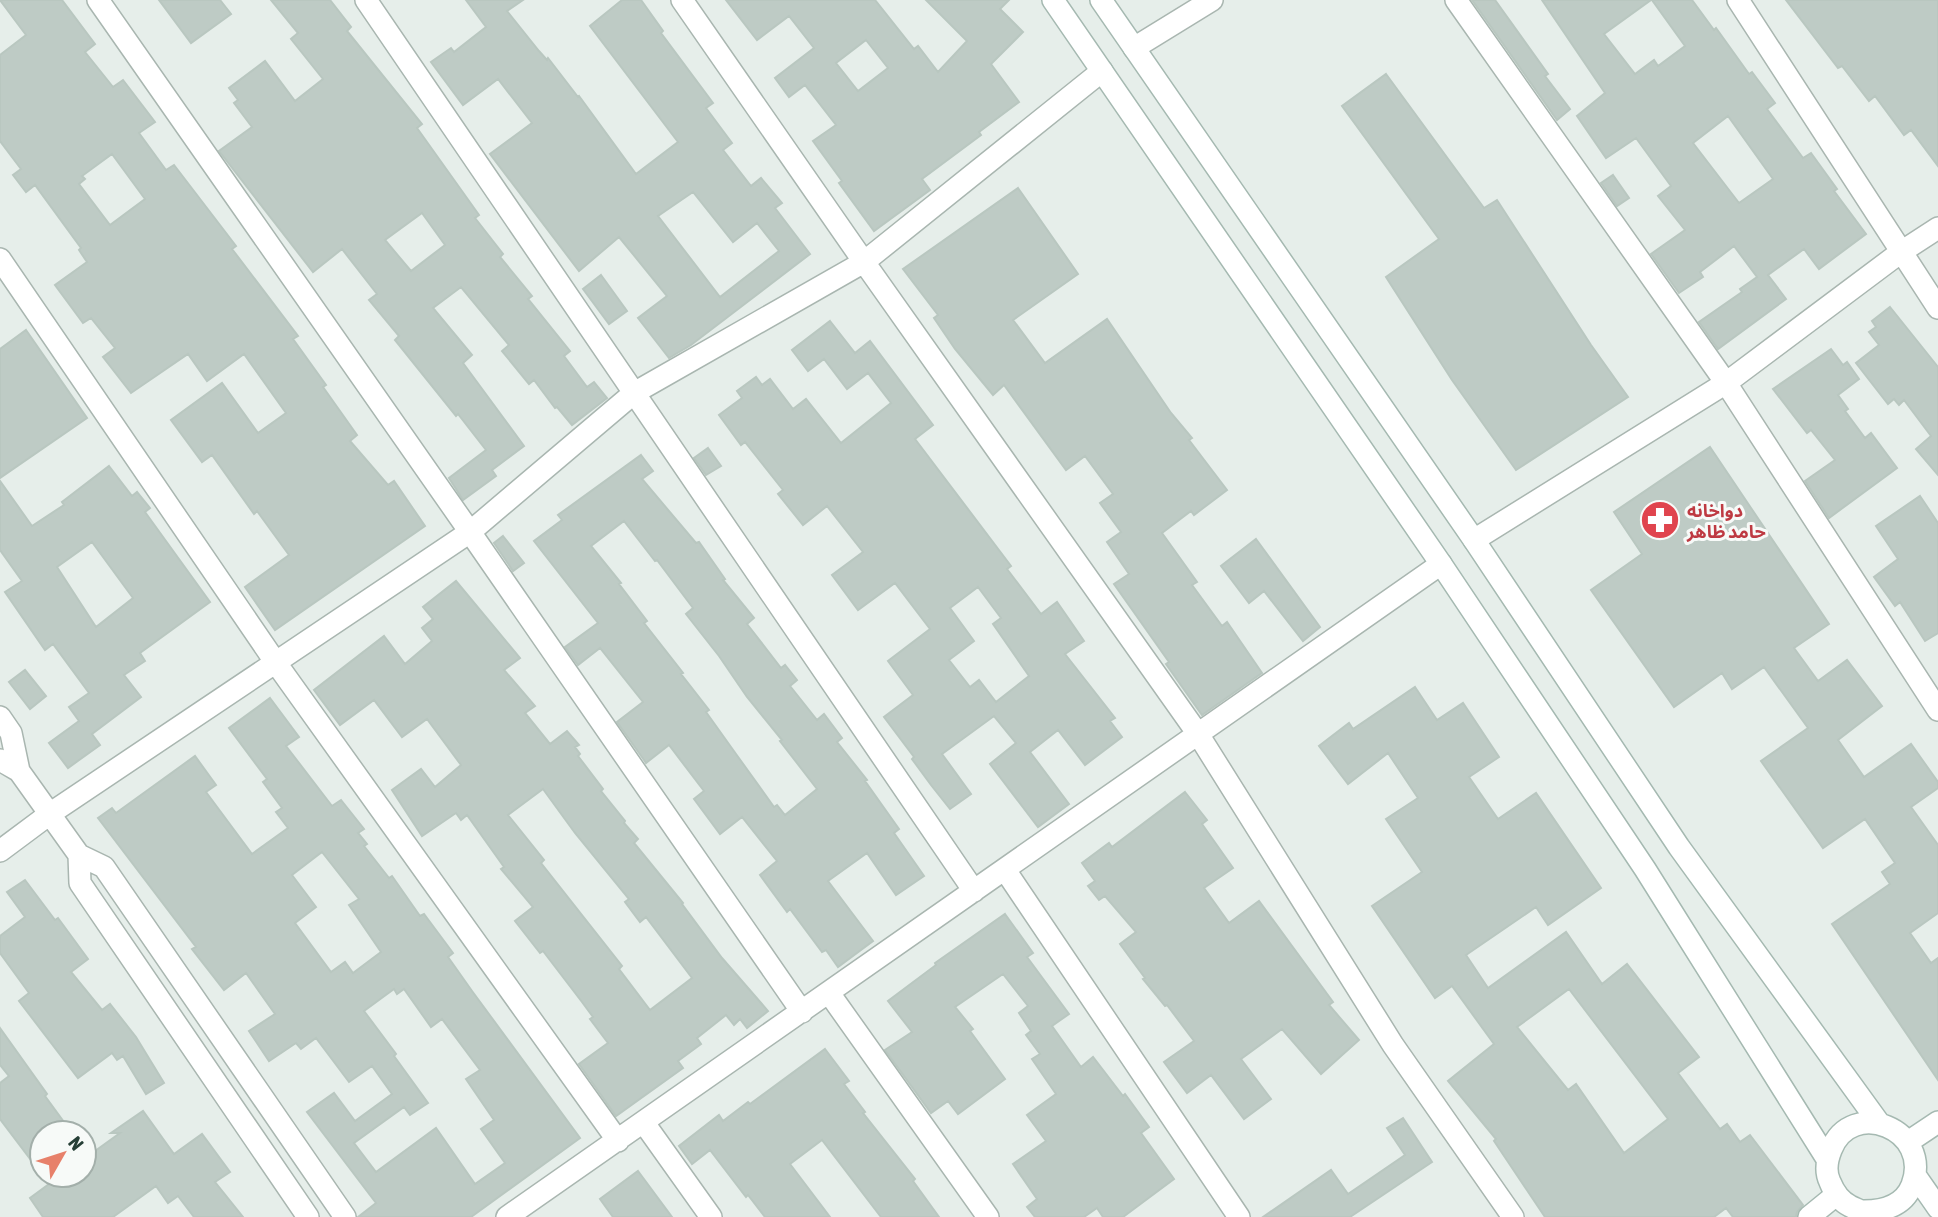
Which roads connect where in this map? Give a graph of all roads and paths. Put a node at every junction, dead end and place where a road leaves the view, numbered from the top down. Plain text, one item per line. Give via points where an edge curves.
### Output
1 (98, 0) edge
2 (366, 0) edge
3 (682, 0) edge
4 (1053, 0) edge
5 (1101, 0) edge
6 (1212, 0) edge
7 (1456, 0) edge
8 (1738, 0) edge
9 (1134, 48) junction
10 (1102, 71) junction
11 (1938, 228) edge
12 (1902, 252) junction
13 (0, 259) edge
14 (864, 262) junction
15 (1938, 308) edge
16 (1726, 383) junction
17 (634, 393) junction
18 (470, 532) junction
19 (1474, 541) junction
20 (1441, 564) junction
21 (276, 663) junction
22 (1938, 710) edge
23 (0, 717) edge
24 (1198, 734) junction
25 (0, 760) edge
26 (19, 771) junction
27 (51, 813) junction
28 (0, 851) edge
29 (79, 855) junction
30 (1004, 870) junction
31 (974, 891) junction
32 (829, 993) junction
33 (802, 1012) junction
34 (1938, 1122) edge
35 (644, 1123) junction
36 (1879, 1123) junction
37 (618, 1141) junction
38 (1908, 1142) junction
39 (1827, 1159) junction
40 (1915, 1175) junction
41 (1836, 1195) junction
42 (1938, 1208) edge
43 (1866, 1214) edge
44 (308, 1217) edge
45 (345, 1217) edge
46 (507, 1217) edge
47 (711, 1217) edge
48 (988, 1217) edge
49 (1239, 1217) edge
50 (1513, 1217) edge
51 (1810, 1217) edge

1 - 18 street
2 - 17 street
3 - 14 street
4 - 10 street
5 - 9 street
6 - 9 street
7 - 16 street
8 - 12 street
9 - 19 street
10 - 14 street
10 - 20 street
11 - 12 street
12 - 15 street
12 - 16 street
13 - 21 street
14 - 17 street
14 - 24 street
16 - 19 street
16 - 22 street
17 - 18 street
17 - 31 street
18 - 21 street
18 - 33 street
19 - 36 street via 1679,847
20 - 24 street
20 - 39 street via 1645,869
21 - 27 street
21 - 37 street
23 - 26 street via 11,733
24 - 30 street
24 - 50 street via 1393,1045
25 - 26 street
26 - 27 street
27 - 28 street
27 - 29 street
29 - 44 street via 80,883
29 - 45 street via 104,867
30 - 31 street
30 - 49 street
31 - 32 street
32 - 33 street
32 - 48 street
33 - 35 street
34 - 38 street
35 - 37 street
35 - 47 street
36 - 38 street via 1895,1129
36 - 39 street via 1862,1123 1846,1130 1833,1143
37 - 46 street
38 - 40 street via 1915,1158
39 - 41 street via 1828,1178
40 - 42 street
40 - 43 street via 1909,1192 1897,1204
41 - 43 street
41 - 51 street

